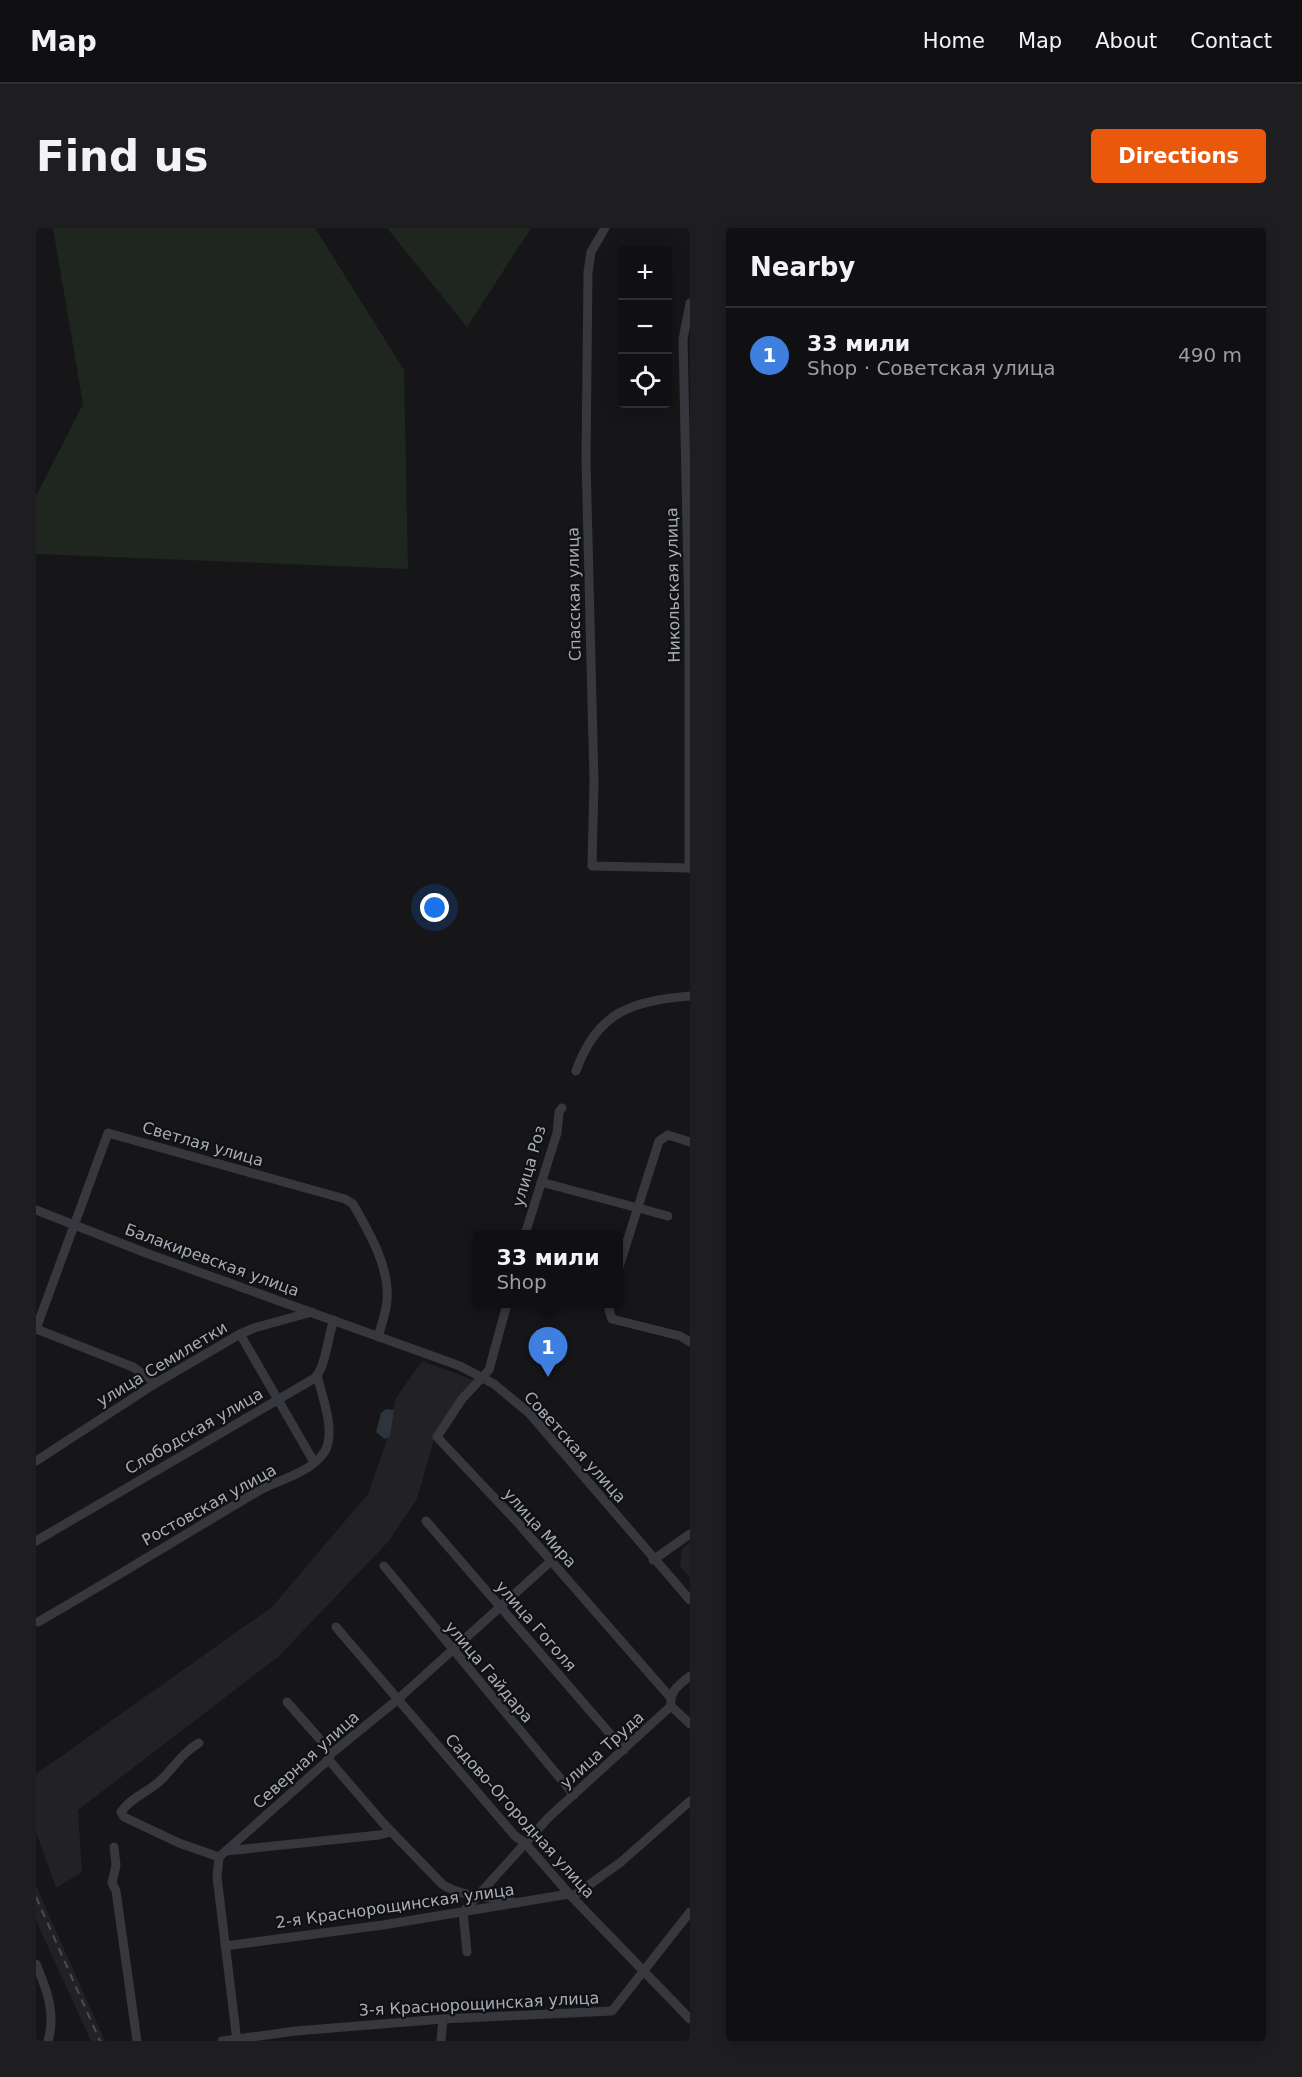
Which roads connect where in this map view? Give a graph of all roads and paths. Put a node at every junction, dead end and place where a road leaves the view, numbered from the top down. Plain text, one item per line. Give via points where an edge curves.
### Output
1 (605, 228) edge
2 (690, 303) edge
3 (690, 868) edge
4 (690, 996) edge
5 (576, 1071) dead end
6 (562, 1108) dead end
7 (690, 1142) edge
8 (541, 1182) junction
9 (639, 1208) junction
10 (36, 1210) edge
11 (668, 1216) dead end
12 (74, 1226) junction
13 (526, 1230) edge
14 (623, 1255) edge
15 (506, 1308) edge
16 (609, 1308) edge
17 (312, 1312) junction
18 (334, 1320) junction
19 (36, 1329) edge
20 (240, 1334) junction
21 (378, 1337) junction
22 (690, 1342) edge
23 (317, 1375) junction
24 (482, 1377) junction
25 (156, 1383) junction
26 (278, 1399) junction
27 (36, 1461) edge
28 (314, 1462) junction
29 (426, 1521) dead end
30 (690, 1534) edge
31 (36, 1541) edge
32 (653, 1560) junction
33 (550, 1562) junction
34 (384, 1566) dead end
35 (690, 1600) edge
36 (499, 1606) junction
37 (38, 1622) dead end
38 (336, 1627) dead end
39 (450, 1650) junction
40 (690, 1676) edge
41 (397, 1700) junction
42 (287, 1702) dead end
43 (670, 1702) junction
44 (690, 1724) edge
45 (199, 1743) dead end
46 (624, 1750) junction
47 (330, 1756) junction
48 (574, 1795) junction
49 (690, 1801) edge
50 (391, 1832) junction
51 (524, 1842) junction
52 (114, 1846) dead end
53 (223, 1854) junction
54 (480, 1894) junction
55 (570, 1895) junction
56 (519, 1903) junction
57 (463, 1912) junction
58 (690, 1912) edge
59 (225, 1946) junction
60 (466, 1952) dead end
61 (36, 1964) edge
62 (645, 1972) junction
63 (443, 2019) junction
64 (690, 2019) edge
65 (237, 2040) edge
66 (48, 2041) edge
67 (138, 2041) edge
68 (222, 2041) edge
69 (441, 2041) edge

1 - 3 street, Спасская улица via 591,252 588,272 586,459 594,782 592,866
2 - 3 street, Никольская улица via 683,339
4 - 5 street via 649,1001 613,1016 594,1033
6 - 8 street, улица Роз
7 - 9 street via 668,1135 659,1141
8 - 9 street
8 - 13 street, улица Роз
9 - 11 street
9 - 14 street
10 - 12 street, Балакиревская улица
12 - 17 street, Балакиревская улица
12 - 19 street, Светлая улица
12 - 21 street, Светлая улица via 108,1133 345,1199 353,1204 363,1221 386,1278 387,1301
15 - 24 street via 489,1370
16 - 22 street via 612,1319
17 - 18 street, Балакиревская улица
17 - 20 street, улица Семилетки
18 - 21 street, Балакиревская улица
18 - 23 street
19 - 25 street via 133,1367
20 - 25 street, улица Семилетки
20 - 26 street
21 - 24 street, Советская улица
23 - 26 street, Слободская улица
23 - 28 street, Ростовская улица via 329,1434 324,1453
24 - 32 street, Советская улица via 529,1413
24 - 33 street, улица Мира via 437,1437
25 - 27 street, улица Семилетки
26 - 28 street
26 - 31 street, Слободская улица
28 - 37 street, Ростовская улица via 257,1491
29 - 36 street, улица Гоголя
30 - 32 street
32 - 35 street, Советская улица
33 - 36 street, Северная улица
33 - 43 street, улица Мира
34 - 39 street, улица Гайдара
36 - 39 street, Северная улица
36 - 46 street, улица Гоголя
38 - 41 street, Садово-Огородная улица
39 - 41 street, Северная улица
39 - 48 street, улица Гайдара
40 - 43 street, улица Труда
41 - 47 street, Северная улица
41 - 51 street, Садово-Огородная улица
42 - 47 street
43 - 44 street, улица Мира
43 - 46 street, улица Труда
45 - 53 street via 121,1812 179,1843
46 - 48 street, улица Труда
47 - 50 street
47 - 53 street, Северная улица
48 - 51 street, улица Труда
49 - 55 street via 621,1862
50 - 53 street
50 - 54 street via 442,1884 451,1890
51 - 54 street, улица Труда
51 - 55 street, Садово-Огородная улица
52 - 67 street via 116,1865 112,1883
53 - 59 street via 217,1877
54 - 56 street
54 - 57 street, улица Труда
55 - 56 street, 2-я Краснорощинская улица
55 - 62 street, Садово-Огородная улица
56 - 57 street, 2-я Краснорощинская улица
57 - 59 street, 2-я Краснорощинская улица
57 - 60 street
58 - 62 street, 3-я Краснорощинская улица
59 - 65 street
61 - 66 street via 52,2013
62 - 63 street, 3-я Краснорощинская улица via 618,2006 603,2013
62 - 64 street, Садово-Огородная улица
63 - 65 street, 3-я Краснорощинская улица
63 - 69 street
65 - 68 street, 3-я Краснорощинская улица

